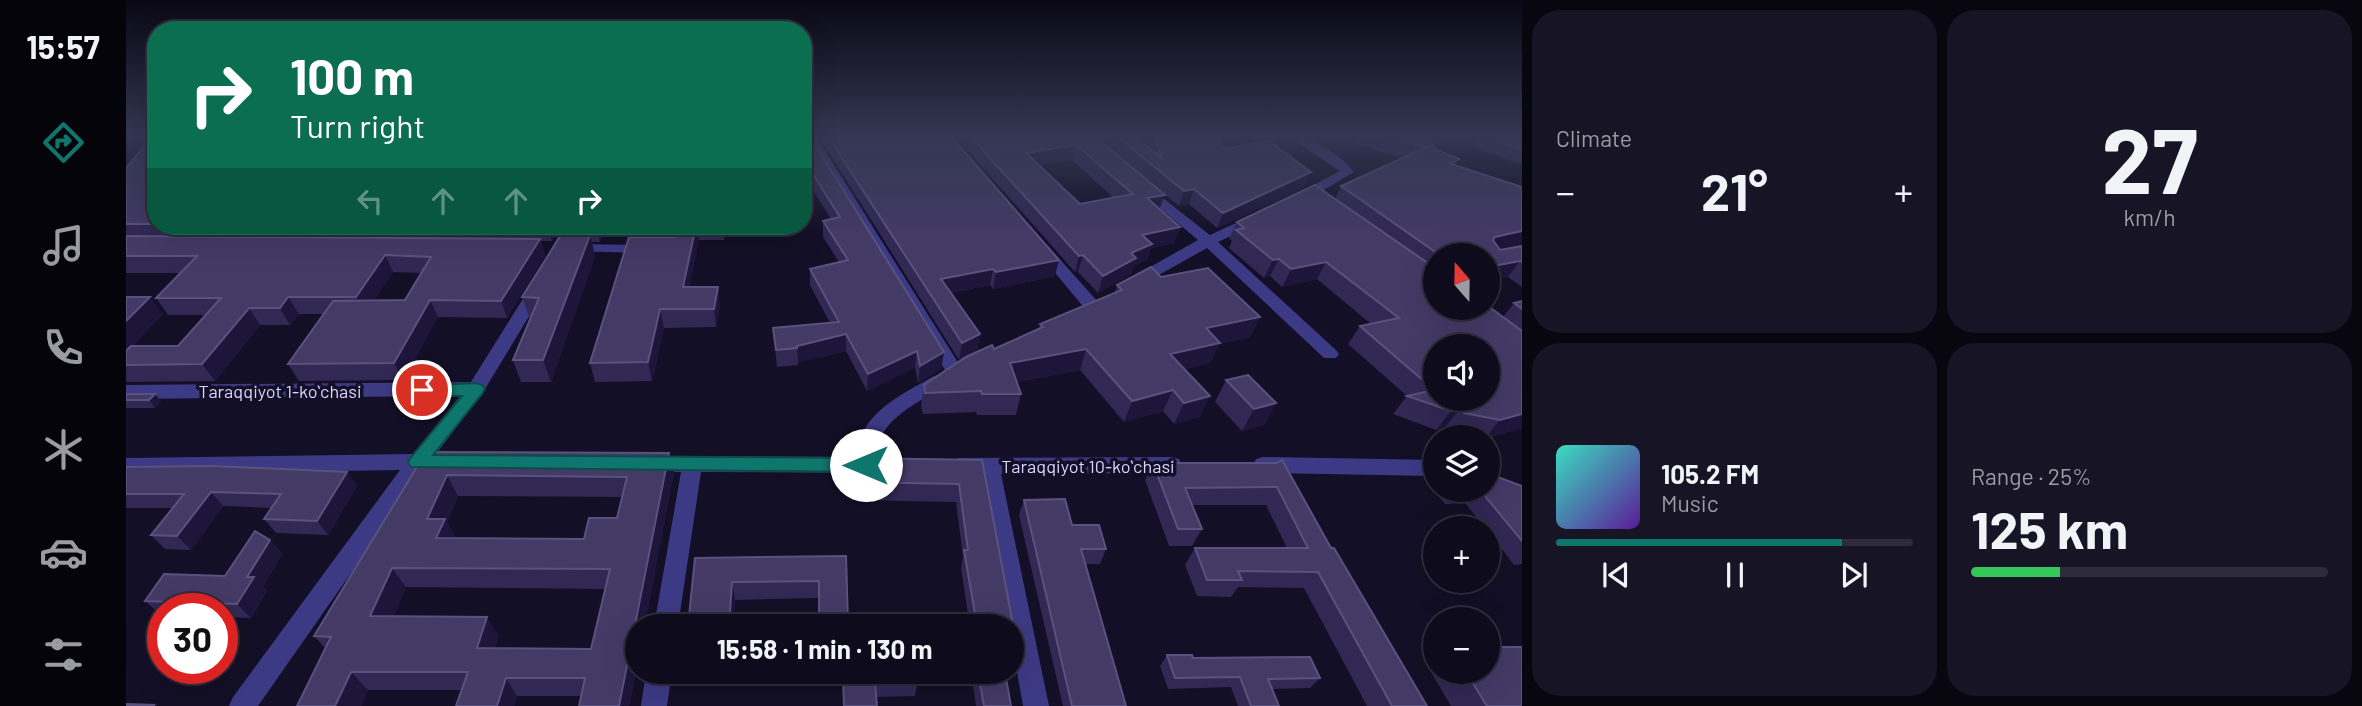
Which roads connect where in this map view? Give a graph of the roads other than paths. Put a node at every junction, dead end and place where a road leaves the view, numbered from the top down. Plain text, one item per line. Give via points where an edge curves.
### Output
1 (830, 168) edge
2 (1345, 168) edge
3 (1133, 178) edge
4 (563, 235) edge
5 (1031, 236) edge
6 (1208, 241) junction
7 (552, 248) junction
8 (665, 249) edge
9 (1330, 355) dead end
10 (476, 389) junction
11 (126, 392) edge
12 (417, 462) junction
13 (458, 463) edge
14 (623, 464) edge
15 (692, 464) junction
16 (866, 465) junction
17 (893, 465) edge
18 (1196, 465) edge
19 (1237, 465) edge
20 (1278, 465) junction
21 (126, 466) edge
22 (934, 466) edge
23 (989, 466) junction
24 (1423, 468) edge
25 (1292, 489) edge
26 (668, 614) edge
27 (657, 684) edge
28 (242, 706) edge
29 (654, 706) edge
30 (1036, 706) edge

1 - 16 street via 961,369 879,421 867,444
2 - 6 street via 1345,176 1314,198 1277,209
3 - 6 street
4 - 7 street
5 - 6 street via 1098,302
6 - 9 street
7 - 8 street
7 - 10 street via 544,279
10 - 11 street, Taraqqiyot 1-koʻchasi
10 - 12 street
12 - 13 street
12 - 21 street
12 - 28 street
14 - 15 street
15 - 16 street
15 - 26 street
16 - 17 street
18 - 23 street, Taraqqiyot 10-koʻchasi
19 - 20 street
20 - 24 street
20 - 25 street
22 - 23 street, Taraqqiyot 10-koʻchasi
23 - 30 street
27 - 29 street

